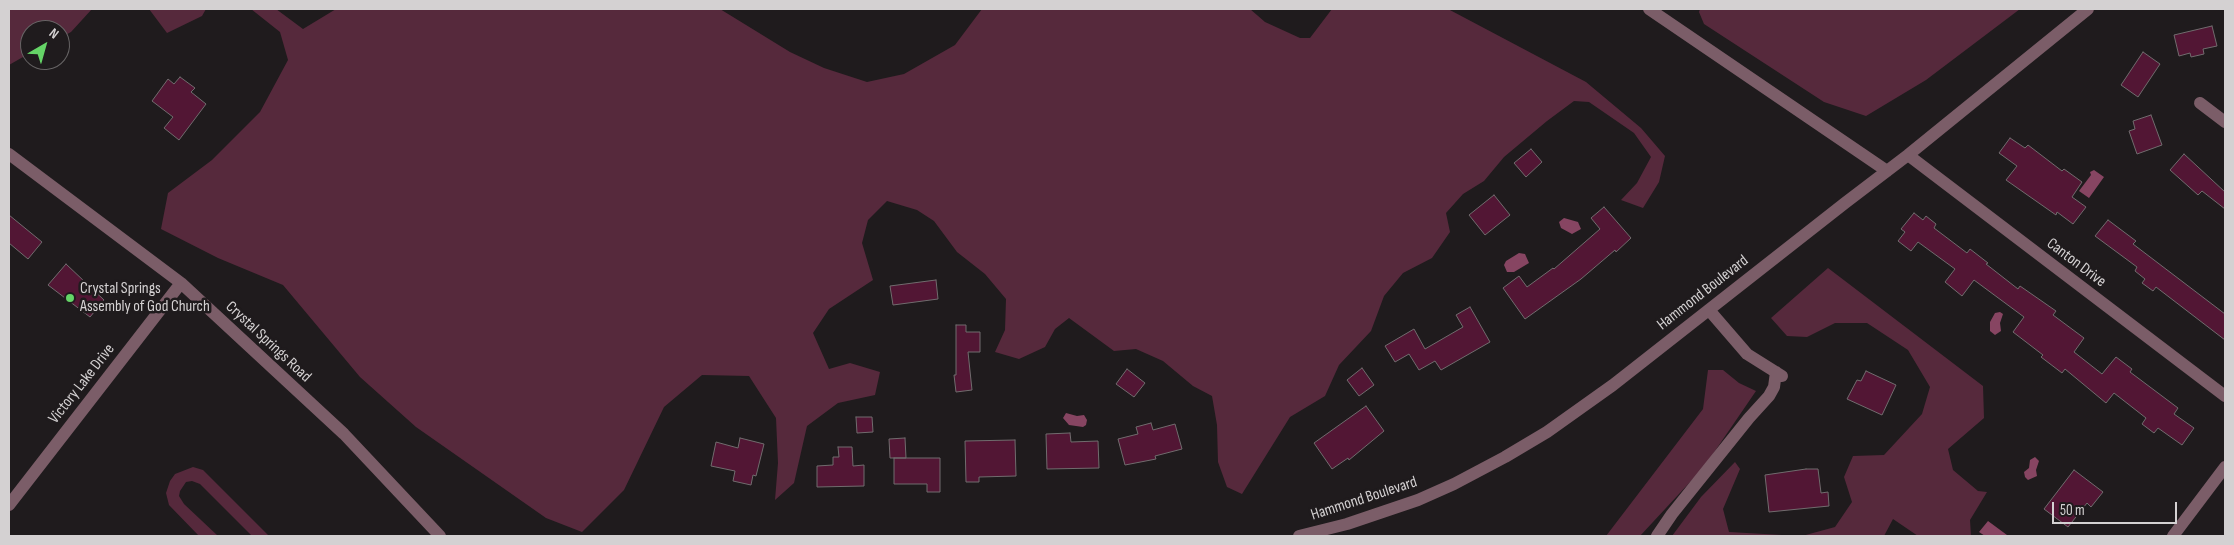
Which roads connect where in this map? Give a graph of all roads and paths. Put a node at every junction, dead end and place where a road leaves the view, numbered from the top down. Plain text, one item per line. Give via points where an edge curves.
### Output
1 (2088, 9) edge
2 (1656, 10) edge
3 (2200, 103) dead end
4 (2225, 122) edge
5 (9, 154) edge
6 (1908, 155) junction
7 (1887, 171) junction
8 (181, 283) junction
9 (1709, 310) junction
10 (2225, 396) edge
11 (2225, 467) edge
12 (9, 505) edge
13 (440, 536) edge
14 (1299, 536) edge
15 (1657, 536) edge
16 (2174, 536) edge

1 - 6 street, Hammond Boulevard
2 - 7 street
3 - 4 street
5 - 8 street, Crystal Springs Road
6 - 7 street, Hammond Boulevard
6 - 10 street, Canton Drive
7 - 9 street, Hammond Boulevard
8 - 12 street, Victory Lake Drive
8 - 13 street, Crystal Springs Road via 344,434
9 - 14 street, Hammond Boulevard via 1613,385 1505,457 1418,500
9 - 15 street via 1747,354 1779,374 1769,396
11 - 16 street

